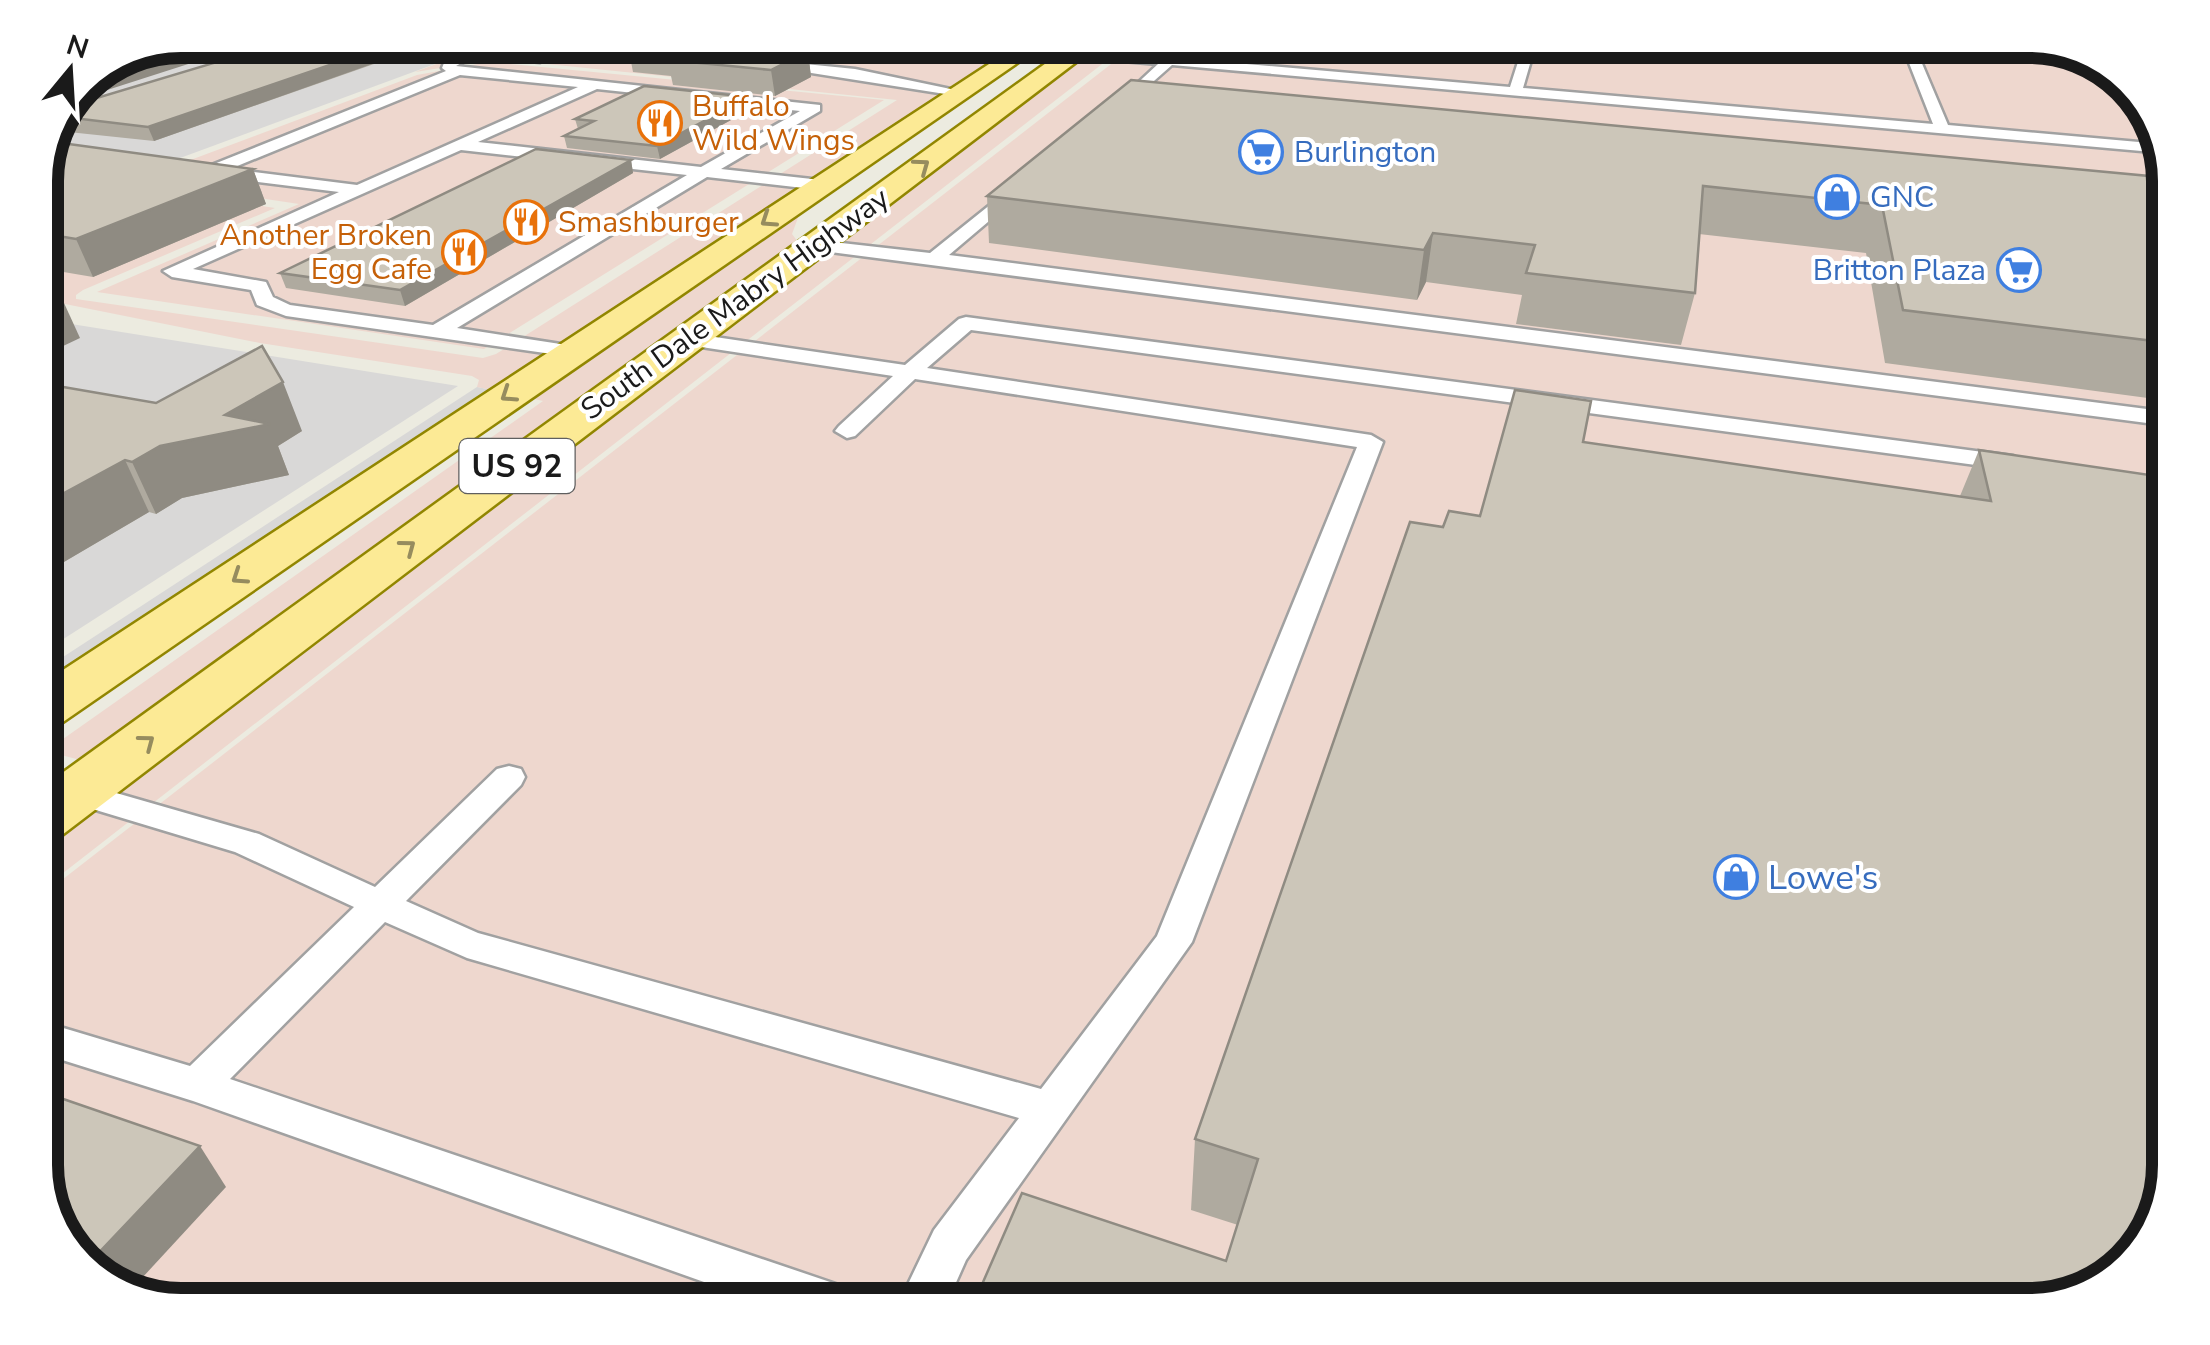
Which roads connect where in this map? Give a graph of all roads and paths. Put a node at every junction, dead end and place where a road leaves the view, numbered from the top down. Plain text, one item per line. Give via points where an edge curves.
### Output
1 (457, 58) edge
2 (758, 58) edge
3 (1009, 58) edge
4 (1069, 58) edge
5 (1141, 58) edge
6 (1364, 58) edge
7 (1526, 58) edge
8 (1913, 58) edge
9 (1146, 59) joint
10 (1169, 61) junction
11 (459, 72) junction
12 (1350, 77) junction
13 (595, 85) junction
14 (958, 92) junction
15 (1515, 92) junction
16 (1118, 113) edge
17 (1942, 129) junction
18 (901, 131) junction
19 (459, 145) junction
20 (2148, 148) edge
21 (704, 172) junction
22 (1034, 174) edge
23 (821, 184) junction
24 (359, 190) junction
25 (818, 243) junction
26 (934, 259) junction
27 (436, 332) junction
28 (688, 339) junction
29 (573, 352) junction
30 (910, 372) junction
31 (2152, 417) edge
32 (846, 431) dead end
33 (2032, 466) edge
34 (58, 699) edge
35 (509, 777) dead end
36 (58, 795) edge
37 (58, 800) edge
38 (380, 904) junction
39 (58, 1043) edge
40 (197, 1085) junction
41 (1050, 1109) junction
42 (785, 1288) edge
43 (930, 1288) edge

1 - 11 lane via 449,68
2 - 14 lane via 748,62
3 - 14 main road, South Dale Mabry Highway / US 92
25 -> 4 main road, South Dale Mabry Highway / US 92
5 - 9 lane
6 - 12 lane
7 - 15 lane
8 - 17 lane
9 - 10 lane
10 - 12 lane
10 - 16 lane
11 - 13 lane
11 - 24 lane via 210,170
12 - 15 lane
13 - 19 lane
13 - 21 lane via 815,108
14 - 18 main road, South Dale Mabry Highway / US 92
15 - 17 lane
17 - 20 lane
18 - 23 main road, South Dale Mabry Highway / US 92
18 - 25 main road via 873,174 817,215 812,233
19 - 21 lane
19 - 24 lane
21 - 23 lane
21 - 27 lane
22 - 26 lane
23 -> 29 main road, South Dale Mabry Highway / US 92
24 - 27 lane via 172,271 259,286 264,301 286,310
25 - 26 lane
25 - 28 main road, South Dale Mabry Highway / US 92
26 - 31 lane
27 - 29 lane
28 - 30 lane
36 -> 28 main road, South Dale Mabry Highway / US 92
29 -> 34 main road, South Dale Mabry Highway / US 92
30 - 32 lane
30 - 33 lane via 966,322
30 - 41 lane via 1371,442 1173,942
35 - 38 lane
37 - 38 lane via 247,843
38 - 40 lane
38 - 41 lane via 467,944
39 - 40 lane
40 - 42 lane
41 - 43 lane via 950,1245

